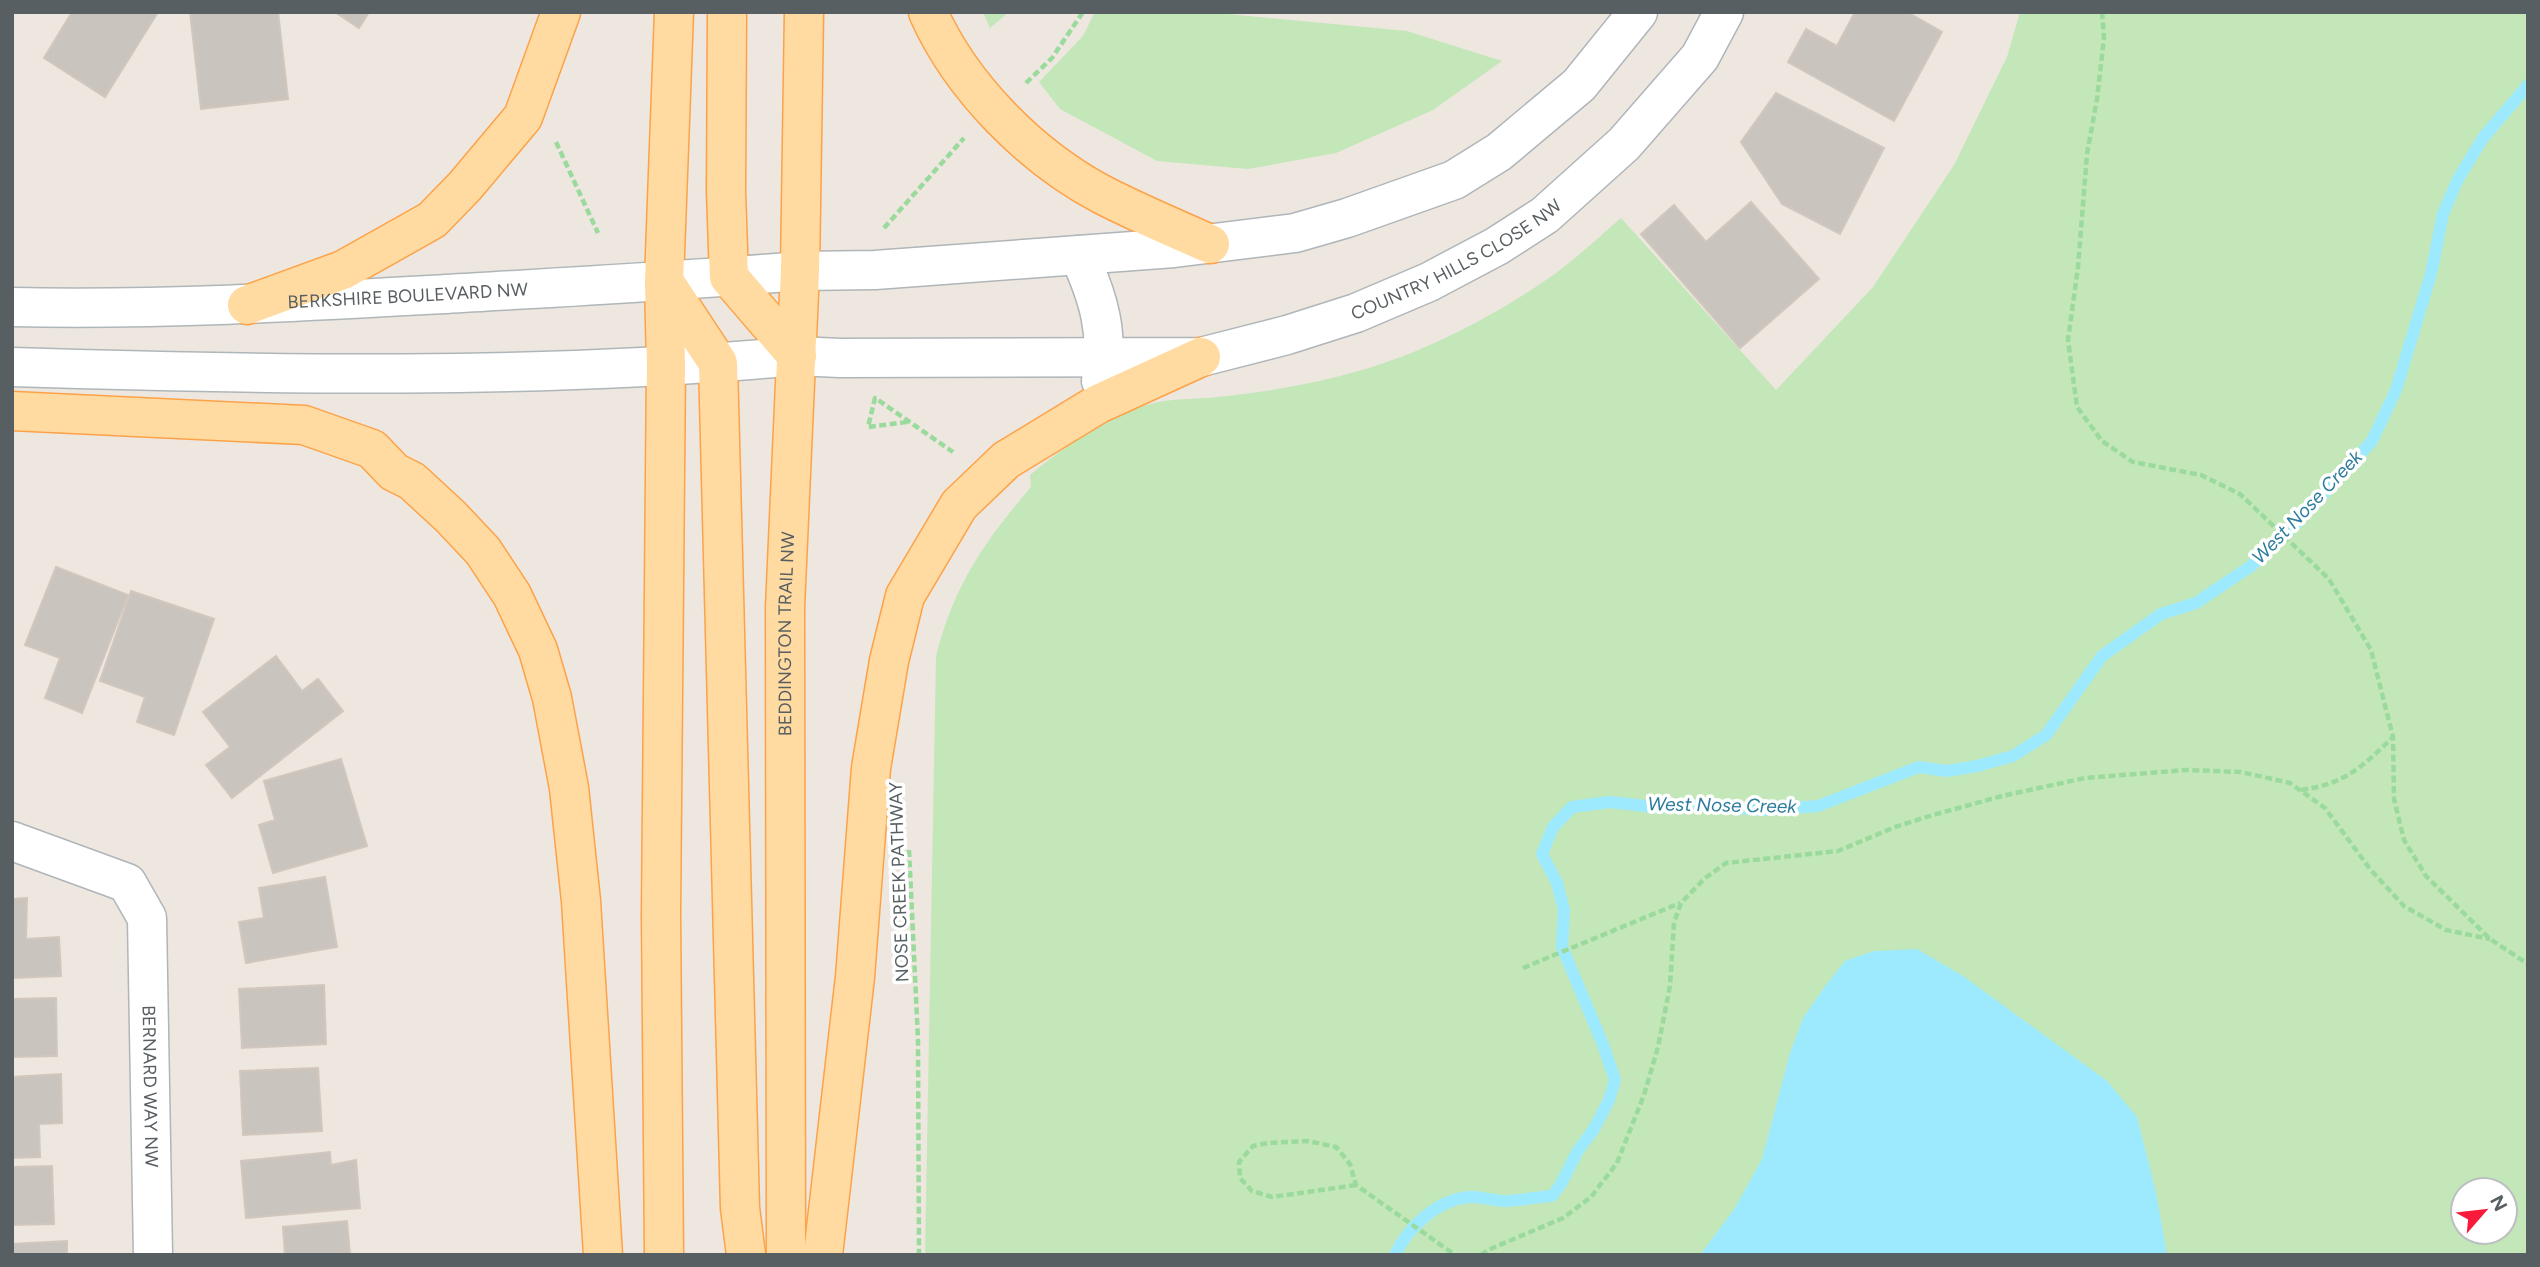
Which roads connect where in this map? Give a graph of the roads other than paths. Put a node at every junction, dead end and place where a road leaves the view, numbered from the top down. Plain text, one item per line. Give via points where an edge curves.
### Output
1 (561, 12) edge
2 (674, 12) edge
3 (727, 12) edge
4 (804, 12) edge
5 (928, 12) edge
6 (1638, 12) edge
7 (1724, 12) edge
8 (1210, 244) junction
9 (1079, 255) junction
10 (800, 271) junction
11 (729, 277) junction
12 (664, 281) junction
13 (247, 305) junction
14 (12, 307) edge
15 (1105, 355) junction
16 (797, 356) junction
17 (1201, 357) junction
18 (718, 363) junction
19 (666, 366) junction
20 (12, 367) edge
21 (1098, 404) junction
22 (12, 411) edge
23 (12, 841) edge
24 (153, 1255) edge
25 (603, 1255) edge
26 (664, 1255) edge
27 (746, 1255) edge
28 (786, 1255) edge
29 (823, 1255) edge

1 - 13 main road via 523,117 432,220 343,270
2 - 12 main road
3 - 11 main road
4 - 10 main road, BEDDINGTON TRAIL NW
5 - 8 main road via 953,59 981,95 1036,148 1101,194
6 - 8 street via 1579,85 1499,152 1454,180 1295,233
7 - 17 street, COUNTRY HILLS CLOSE NW via 1700,57 1632,134 1545,215 1429,282 1356,313
8 - 9 street
9 - 10 street
9 - 15 street via 1095,291
10 - 11 street, BERKSHIRE BOULEVARD NW
10 - 16 main road, BEDDINGTON TRAIL NW
11 - 12 street, BERKSHIRE BOULEVARD NW
11 - 16 main road
12 - 13 street, BERKSHIRE BOULEVARD NW
12 - 18 main road
12 - 19 main road
13 - 14 street, BERKSHIRE BOULEVARD NW
15 - 16 street, COUNTRY HILLS CLOSE NW
15 - 17 street, COUNTRY HILLS CLOSE NW
15 - 21 street
16 - 18 street
16 - 28 main road, BEDDINGTON TRAIL NW via 785,608
17 - 21 main road
18 - 19 street
18 - 27 main road via 740,1208
19 - 20 street via 279,375
19 - 26 main road via 661,900
21 - 29 main road via 1006,460 959,505 905,596 871,768 855,977
22 - 25 main road via 304,425 372,449 394,472 432,499 483,551 512,595 538,650 569,788 582,901
23 - 24 street, BERNARD WAY NW via 127,883 146,918

